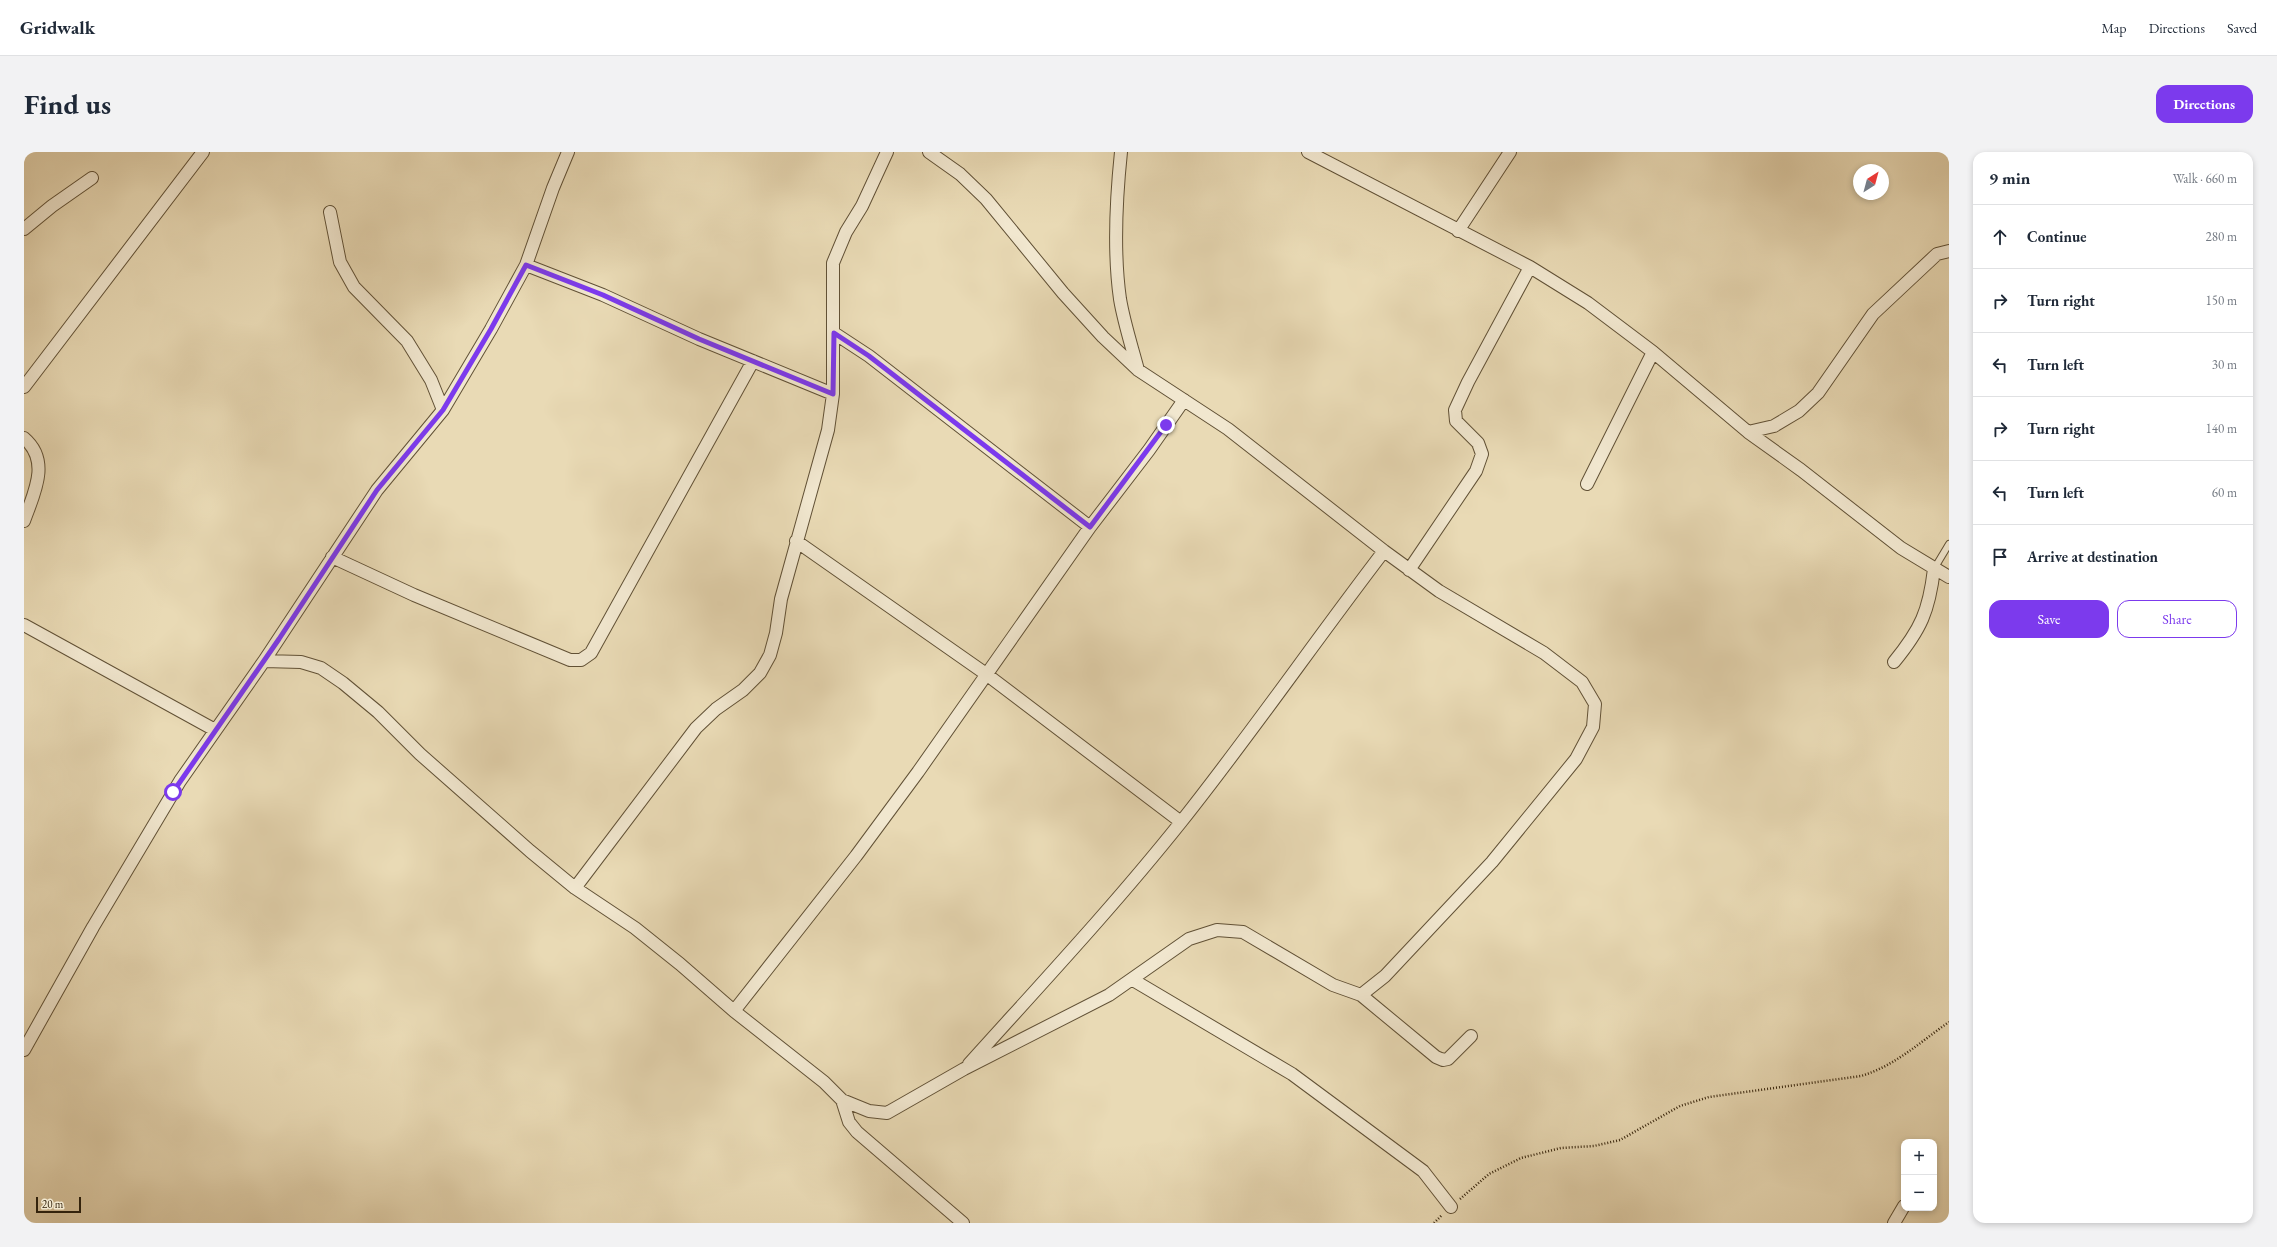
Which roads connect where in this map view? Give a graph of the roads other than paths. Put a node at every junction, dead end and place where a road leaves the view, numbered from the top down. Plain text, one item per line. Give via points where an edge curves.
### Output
1 (202, 152) edge
2 (568, 152) edge
3 (887, 152) edge
4 (929, 152) edge
5 (1122, 152) edge
6 (1308, 152) edge
7 (1510, 152) edge
8 (92, 178) dead end
9 (330, 212) dead end
10 (24, 229) edge
11 (1458, 231) junction
12 (1949, 251) edge
13 (526, 265) junction
14 (1530, 267) junction
15 (834, 333) junction
16 (1653, 352) junction
17 (753, 361) junction
18 (1138, 370) junction
19 (24, 387) edge
20 (833, 394) junction
21 (1184, 400) junction
22 (443, 410) junction
23 (1748, 432) junction
24 (24, 438) edge
25 (1586, 484) dead end
26 (24, 520) edge
27 (1090, 527) junction
28 (796, 541) junction
29 (1949, 544) edge
30 (1384, 551) junction
31 (332, 557) junction
32 (1934, 569) junction
33 (1409, 570) junction
34 (1949, 577) edge
35 (24, 625) edge
36 (264, 660) junction
37 (1894, 662) dead end
38 (986, 674) junction
39 (215, 730) junction
40 (1181, 822) junction
41 (575, 888) junction
42 (1133, 980) junction
43 (1361, 995) junction
44 (734, 1011) junction
45 (1471, 1036) dead end
46 (24, 1050) edge
47 (964, 1069) junction
48 (842, 1100) junction
49 (1451, 1207) road end
50 (1901, 1211) edge
51 (963, 1223) edge
52 (1894, 1223) edge

1 - 19 street
2 - 13 street
3 - 15 street via 833,263
4 - 18 street via 960,174 986,199 1063,293 1103,337
5 - 18 street via 1116,199 1117,263 1120,299
6 - 11 street
7 - 11 street
8 - 10 street
9 - 22 street via 340,262 350,281 407,341 431,380
11 - 14 street
12 - 23 street via 1937,254 1873,314 1818,393 1799,411 1774,426
13 - 17 street via 603,295
13 - 22 street
14 - 16 street via 1588,303
14 - 33 street via 1455,410 1456,421 1478,443 1482,454 1476,471
15 - 20 street
15 - 27 street via 869,356
16 - 23 street
16 - 25 street
17 - 20 street
17 - 31 street via 591,653 582,660 570,660 414,595
18 - 21 street
20 - 28 street via 818,474
21 - 27 street
21 - 30 street via 1228,429
22 - 31 street via 377,490
23 - 32 street via 1901,548
24 - 26 street via 39,457 40,472
27 - 38 street
28 - 38 street
28 - 41 street via 781,599 776,633 770,655 760,673 696,728
29 - 32 lane
30 - 33 street
30 - 40 street
31 - 36 street
32 - 34 street
32 - 37 street via 1930,600 1921,623
33 - 43 street via 1439,591 1544,653 1582,682 1595,704 1593,727 1576,759 1492,862 1385,976
35 - 39 street
36 - 39 street
36 - 41 street via 301,662 321,668 343,682 426,759
38 - 40 street
38 - 44 street via 856,856
39 - 46 street via 153,824
40 - 47 street via 1094,928
41 - 44 street via 635,928
42 - 43 street via 1188,939 1217,930 1243,932 1333,985
42 - 47 street via 1109,995
42 - 49 street via 1292,1074 1423,1171
43 - 45 street via 1436,1058 1448,1059
44 - 48 street via 824,1082
47 - 48 street via 887,1112 868,1111
48 - 51 street via 849,1122 857,1132
50 - 52 street

